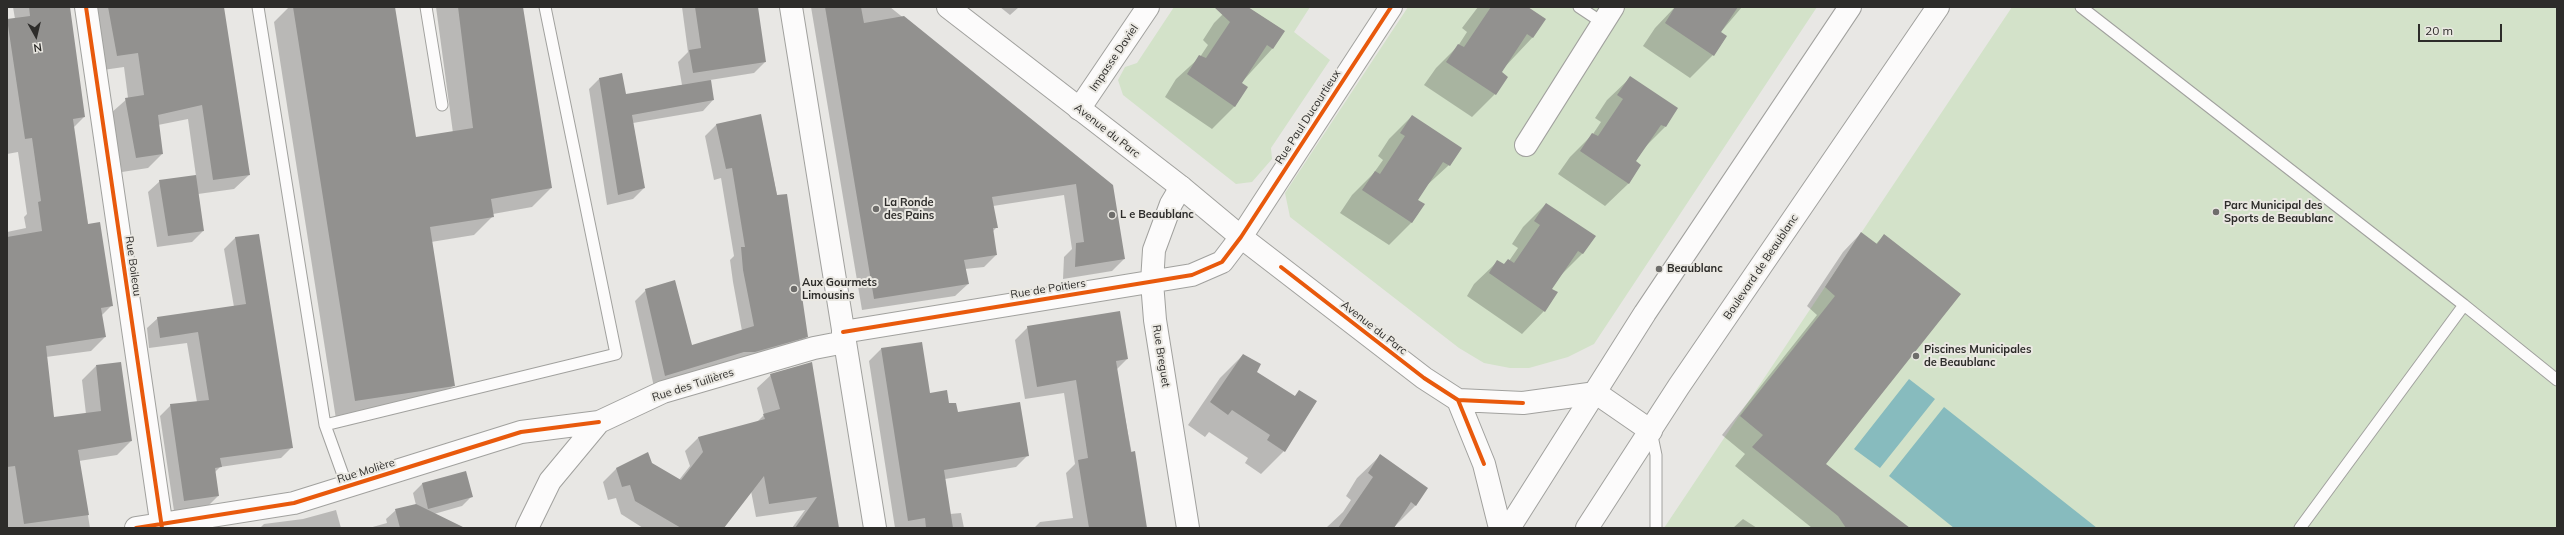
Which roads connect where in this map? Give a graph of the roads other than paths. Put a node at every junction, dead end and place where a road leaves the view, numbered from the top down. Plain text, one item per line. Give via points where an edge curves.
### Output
1 (86, 7) edge
2 (258, 7) edge
3 (426, 7) edge
4 (545, 7) edge
5 (791, 7) edge
6 (948, 7) edge
7 (1148, 7) edge
8 (1391, 7) edge
9 (1579, 7) edge
10 (1850, 7) edge
11 (1938, 7) edge
12 (2081, 7) edge
13 (1608, 15) edge
14 (442, 106) dead end
15 (1079, 109) junction
16 (1526, 145) dead end
17 (1180, 187) junction
18 (1241, 237) junction
19 (1152, 282) junction
20 (2464, 305) junction
21 (844, 337) junction
22 (2557, 380) edge
23 (1596, 392) junction
24 (1458, 400) junction
25 (599, 422) junction
26 (325, 425) junction
27 (1651, 431) junction
28 (347, 486) junction
29 (162, 526) edge
30 (136, 528) edge
31 (527, 528) edge
32 (875, 528) edge
33 (1188, 528) edge
34 (1500, 528) edge
35 (1509, 528) edge
36 (1587, 528) edge
37 (1656, 528) edge
38 (2300, 528) edge

1 - 29 main road, Rue Boileau
2 - 26 lane
3 - 14 lane
4 - 26 lane via 616,354
5 - 21 main road
6 - 15 main road, Avenue du Parc
7 - 15 main road, Impasse Daviel
8 - 18 main road, Rue Paul Ducourtieux
9 - 13 lane
10 - 23 main road via 1645,313
11 - 27 main road, Boulevard de Beaublanc
12 - 20 lane
13 - 16 main road
15 - 17 main road, Avenue du Parc
17 - 18 main road, Avenue du Parc
17 - 19 main road, Rue Breguet via 1154,250
18 - 19 main road, Rue de Poitiers via 1222,262 1192,275
18 - 24 main road, Avenue du Parc via 1424,378
19 - 21 main road, Rue de Poitiers
19 - 33 main road, Rue Breguet via 1155,320
20 - 22 lane
20 - 38 lane
21 - 25 main road, Rue des Tuilières via 663,392
21 - 32 main road
23 - 24 main road via 1523,403
23 - 27 main road
23 - 35 main road
24 - 34 main road via 1484,464
25 - 28 main road, Rue Molière via 521,432
25 - 31 main road, Rue des Tuilières via 550,481
26 - 28 lane
27 - 36 main road, Boulevard de Beaublanc
27 - 37 lane via 1656,455
28 - 29 main road, Rue Molière via 294,503
29 - 30 main road, Rue Molière

